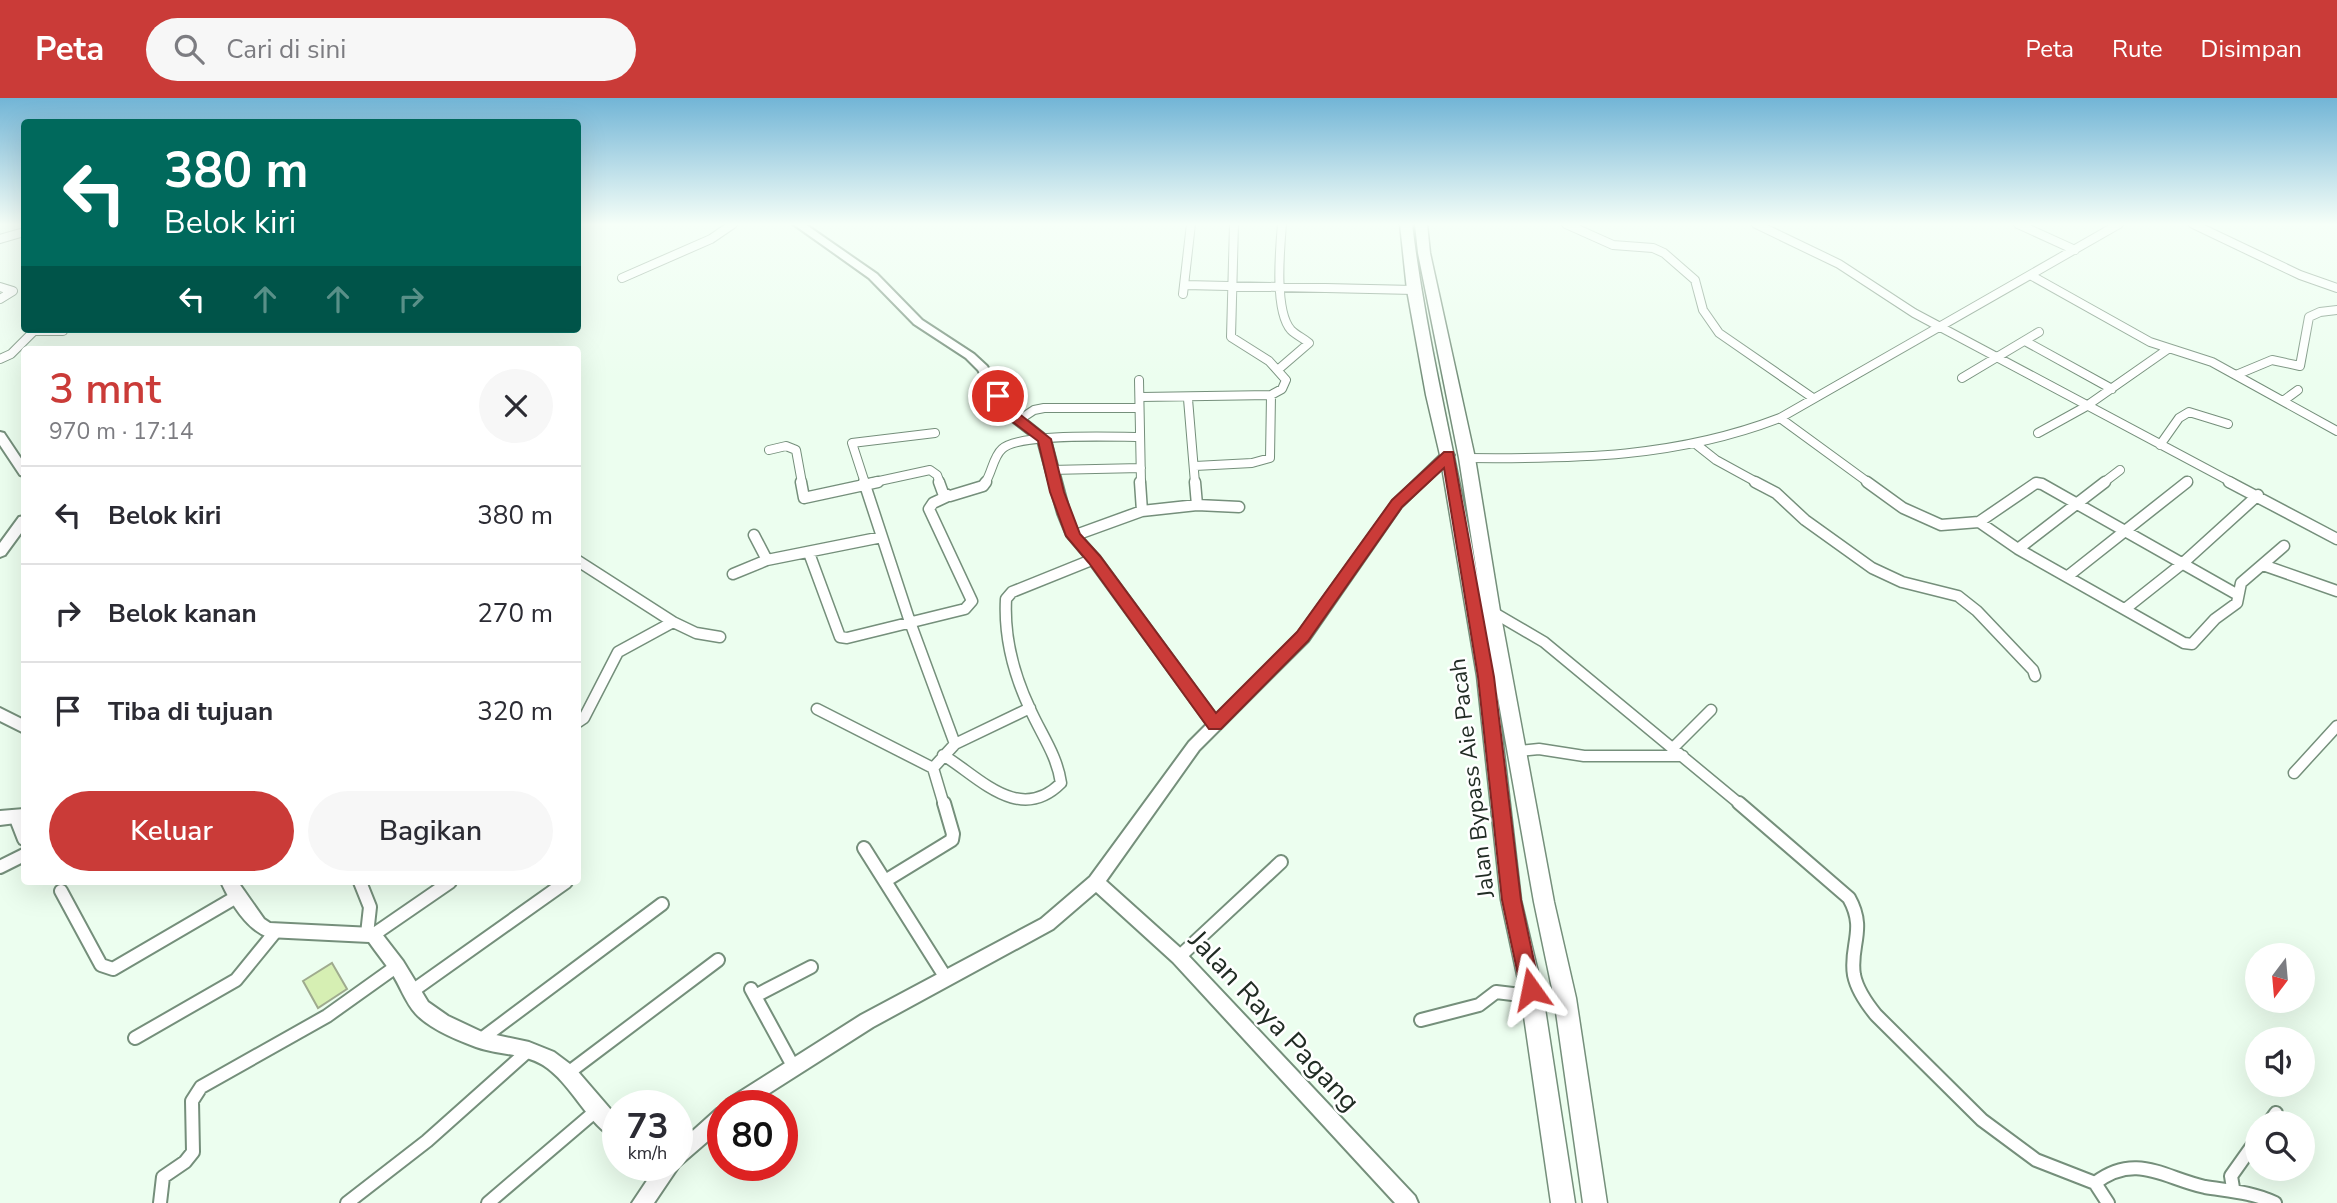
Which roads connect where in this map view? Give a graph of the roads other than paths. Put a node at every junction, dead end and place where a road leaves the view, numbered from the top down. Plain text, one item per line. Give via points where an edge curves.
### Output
1 (627, 276) edge
2 (871, 276) edge
3 (1186, 276) edge
4 (1232, 276) edge
5 (1282, 276) edge
6 (1412, 276) edge
7 (1428, 276) edge
8 (1690, 276) edge
9 (1857, 276) edge
10 (2032, 276) joint
11 (2302, 276) edge
12 (622, 278) dead end
13 (1185, 285) junction
14 (1231, 286) junction
15 (1282, 287) junction
16 (0, 288) edge
17 (2337, 288) edge
18 (1414, 290) junction
19 (1183, 294) dead end
20 (0, 299) edge
21 (2337, 310) edge
22 (1940, 326) junction
23 (2039, 332) dead end
24 (32, 333) edge
25 (2025, 341) junction
26 (2168, 349) junction
27 (1996, 357) junction
28 (0, 359) edge
29 (1280, 368) junction
30 (2236, 374) junction
31 (1962, 378) dead end
32 (1139, 380) dead end
33 (2112, 389) junction
34 (2298, 390) dead end
35 (1271, 395) junction
36 (1141, 397) junction
37 (1188, 398) junction
38 (1813, 398) junction
39 (2283, 401) junction
40 (2085, 407) junction
41 (1139, 408) junction
42 (1780, 418) junction
43 (1019, 420) junction
44 (2228, 424) dead end
45 (2336, 427) edge
46 (935, 433) dead end
47 (2038, 433) dead end
48 (0, 436) edge
49 (1138, 437) junction
50 (1044, 439) junction
51 (1698, 445) junction
52 (2160, 446) junction
53 (769, 450) dead end
54 (1458, 457) junction
55 (1195, 466) junction
56 (21, 467) edge
57 (1141, 468) junction
58 (1050, 470) junction
59 (2120, 470) dead end
60 (2188, 481) dead end
61 (866, 485) junction
62 (2258, 495) junction
63 (948, 496) junction
64 (2077, 503) junction
65 (1197, 505) junction
66 (1239, 507) dead end
67 (1142, 510) junction
68 (1979, 523) junction
69 (21, 524) edge
70 (2125, 531) junction
71 (754, 535) dead end
72 (1073, 536) junction
73 (883, 537) junction
74 (2337, 539) edge
75 (2284, 546) dead end
76 (2018, 549) junction
77 (0, 552) edge
78 (809, 553) junction
79 (1094, 559) junction
80 (767, 560) junction
81 (581, 563) edge
82 (2182, 563) junction
83 (2263, 565) junction
84 (733, 574) dead end
85 (2068, 576) junction
86 (2337, 591) edge
87 (2238, 595) junction
88 (2125, 609) junction
89 (1491, 611) junction
90 (673, 622) junction
91 (911, 622) junction
92 (720, 637) dead end
93 (2035, 676) dead end
94 (1030, 708) junction
95 (817, 709) dead end
96 (1711, 710) dead end
97 (0, 714) edge
98 (581, 715) edge
99 (1215, 724) junction
100 (21, 725) edge
101 (2337, 726) edge
102 (955, 744) junction
103 (1673, 748) junction
104 (1519, 751) junction
105 (943, 755) junction
106 (1683, 756) junction
107 (933, 768) junction
108 (2294, 773) dead end
109 (13, 817) edge
110 (21, 833) edge
111 (864, 848) dead end
112 (21, 856) edge
113 (1281, 862) dead end
114 (0, 867) edge
115 (885, 881) junction
116 (1096, 882) junction
117 (362, 885) edge
118 (445, 885) edge
119 (562, 885) edge
120 (234, 889) edge
121 (61, 891) dead end
122 (662, 904) dead end
123 (276, 931) junction
124 (370, 934) junction
125 (1179, 957) junction
126 (718, 960) dead end
127 (397, 966) junction
128 (811, 967) dead end
129 (947, 978) junction
130 (1531, 989) junction
131 (411, 992) junction
132 (1422, 1020) dead end
133 (135, 1038) dead end
134 (480, 1040) junction
135 (528, 1050) junction
136 (793, 1066) junction
137 (568, 1073) junction
138 (757, 1090) edge
139 (597, 1110) junction
140 (602, 1115) edge
141 (707, 1130) edge
142 (693, 1143) edge
143 (2245, 1156) edge
144 (653, 1181) edge
145 (2095, 1183) junction
146 (2233, 1188) junction
147 (160, 1203) edge
148 (347, 1203) edge
149 (488, 1203) edge
150 (642, 1203) edge
151 (1408, 1203) edge
152 (1563, 1203) edge
153 (1595, 1203) edge
154 (2108, 1203) edge
155 (2275, 1203) edge

1 - 12 street
2 - 43 street via 923,327 970,356 994,384 1007,411
3 - 13 street
4 - 14 street
5 - 15 street
6 - 18 highway, Jalan Bypass Aie Pacah
7 - 54 highway
8 - 38 street via 1703,310 1719,333
9 - 22 street
10 - 22 street
10 - 26 street
11 - 17 street
13 - 14 street
13 - 19 street
14 - 15 street
14 - 29 street via 1231,337
15 - 18 street
15 - 29 street via 1288,326 1309,343
16 - 20 street via 13,291
18 - 54 highway, Jalan Bypass Aie Pacah via 1433,395
21 - 30 street via 2309,317 2300,366 2272,360
22 - 27 street
22 - 38 street
23 - 25 street
24 - 28 street
25 - 27 street
25 - 33 street
26 - 30 street
26 - 33 street
27 - 31 street
27 - 40 street
29 - 35 street via 1286,380 1282,389
30 - 39 street
32 - 36 street
33 - 40 street
34 - 39 street
35 - 37 street
35 - 55 street via 1268,460
36 - 37 street
36 - 41 street
37 - 55 street
38 - 42 street
39 - 45 street
40 - 47 street
40 - 52 street
41 - 43 street via 1044,408
41 - 49 street
42 - 51 street
42 - 68 street via 1925,520 1941,525
43 - 50 street
44 - 52 street via 2189,412 2179,418
46 - 61 street via 852,443
48 - 56 street
49 - 50 street
49 - 57 street
50 - 58 street
50 - 63 street via 1006,444 982,486
51 - 54 street via 1653,454 1498,460
51 - 93 street via 1776,493 1872,568 1967,603 2004,637
52 - 62 street
53 - 61 street via 786,446 796,450 804,498
54 - 89 highway
54 - 99 street via 1397,504 1303,637
54 - 130 highway, Jalan Bypass Aie Pacah via 1511,900
55 - 65 street
57 - 58 street
57 - 67 street
58 - 72 street
59 - 64 street
60 - 70 street
61 - 63 street via 930,470
61 - 73 street
62 - 74 street
62 - 82 street
63 - 91 street via 929,509 972,601 965,609
64 - 68 street via 2036,483
64 - 70 street
64 - 76 street
65 - 66 street
65 - 67 street
67 - 72 street
68 - 76 street
69 - 77 street
70 - 82 street
70 - 85 street
71 - 80 street
72 - 79 street
73 - 78 street
73 - 91 street
75 - 83 street
76 - 85 street
78 - 80 street
78 - 91 street via 840,637
79 - 94 street via 1012,592 1006,599 1006,631
79 - 99 street
80 - 84 street
81 - 90 street
82 - 87 street
82 - 88 street
83 - 86 street
83 - 87 street via 2241,583
85 - 88 street
87 - 88 street via 2237,603 2192,644 2177,641
89 - 103 street via 1528,630
89 - 104 highway
90 - 92 street via 696,634
90 - 98 street via 618,652
91 - 102 street
94 - 102 street
94 - 105 street via 1061,776 1062,783 1054,791 1027,800 1004,798
95 - 107 street
96 - 103 street
97 - 100 street
99 - 116 street
101 - 108 street
102 - 105 street
103 - 106 street
104 - 106 street
104 - 153 highway via 1565,998
105 - 107 street
106 - 145 street via 1849,898 1858,915 1854,975 1876,1015 1982,1120 2036,1160
107 - 115 street via 952,840
109 - 110 street
111 - 115 street
112 - 114 street
113 - 125 street
115 - 129 street
116 - 125 street, Jalan Raya Pagang
116 - 129 street via 1047,924
117 - 124 street via 368,894
118 - 124 street
119 - 131 street
120 - 121 street via 113,969 101,965
120 - 123 street via 258,924
122 - 134 street
123 - 124 street
123 - 133 street via 236,981
124 - 127 street
125 - 151 street, Jalan Raya Pagang
126 - 137 street
127 - 131 street
127 - 147 street via 327,1016 201,1087 192,1101 193,1152 163,1177
128 - 136 street via 753,993
129 - 136 street
130 - 132 street via 1529,996 1496,992 1479,1005
130 - 152 highway, Jalan Bypass Aie Pacah
131 - 134 street via 422,1008 442,1023
134 - 135 street
135 - 137 street
135 - 148 street via 421,1146
136 - 138 street
137 - 139 street
139 - 140 street
139 - 149 street
141 - 142 street
143 - 146 street via 2231,1176
144 - 150 street
145 - 146 street via 2109,1170 2138,1168 2200,1185
145 - 154 street
146 - 155 street

